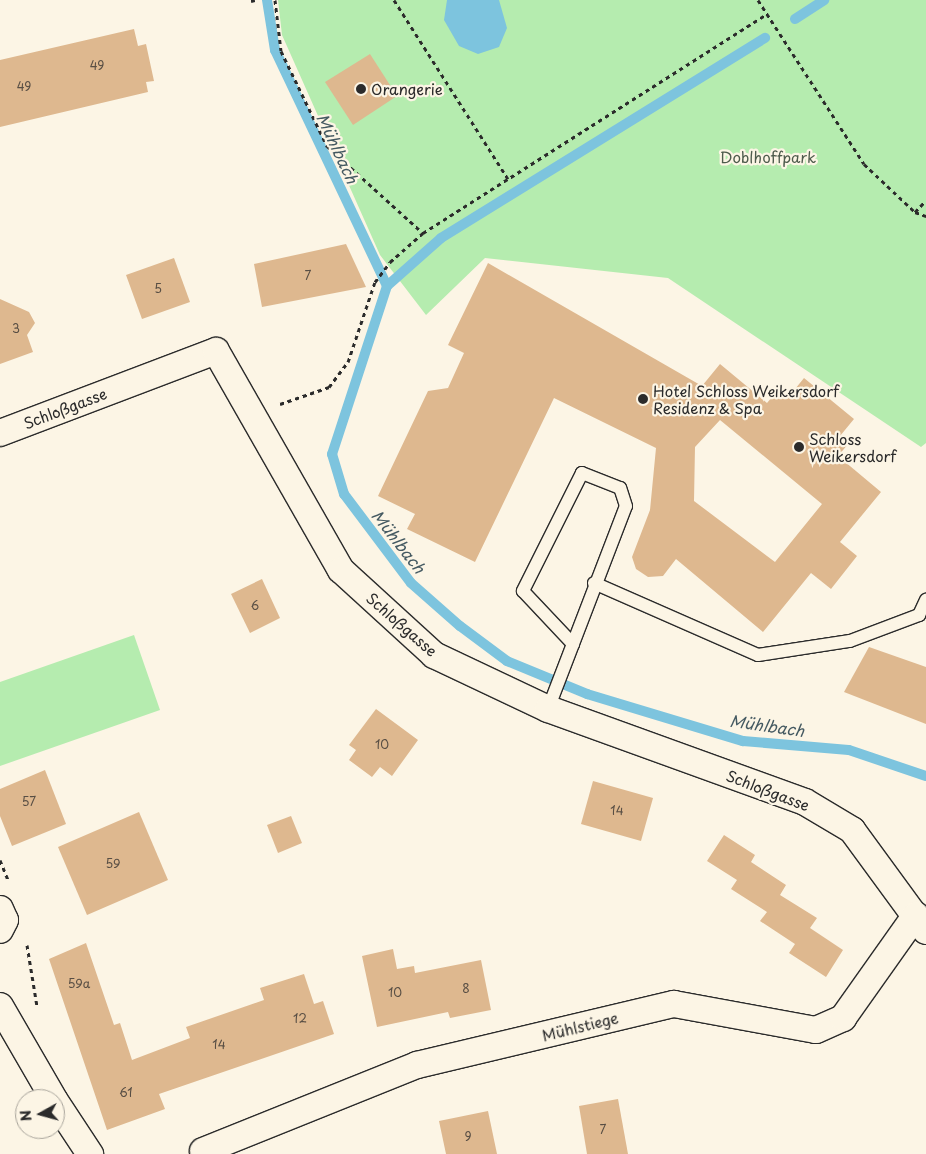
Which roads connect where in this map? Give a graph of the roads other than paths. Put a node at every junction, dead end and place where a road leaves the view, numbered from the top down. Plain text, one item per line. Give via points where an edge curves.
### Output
1 (0, 433) edge
2 (594, 583) junction
3 (926, 600) edge
4 (572, 644) junction
5 (550, 702) junction
6 (0, 910) edge
7 (921, 923) edge
8 (0, 930) edge
9 (0, 1006) edge
10 (48, 1089) edge
11 (65, 1116) edge
12 (204, 1151) dead end
13 (90, 1154) edge

1 - 5 street, Schloßgasse via 216,351 341,570 434,655
2 - 3 lane via 758,655 850,641 919,615
2 - 4 lane
2 - 4 lane via 626,506 620,488 582,473 523,591
4 - 5 lane
5 - 7 street, Schloßgasse via 805,802 852,830
6 - 8 street via 5,920
7 - 12 street, Mühlstiege via 843,1018 816,1030 674,1004 417,1066
9 - 10 street
11 - 13 street

